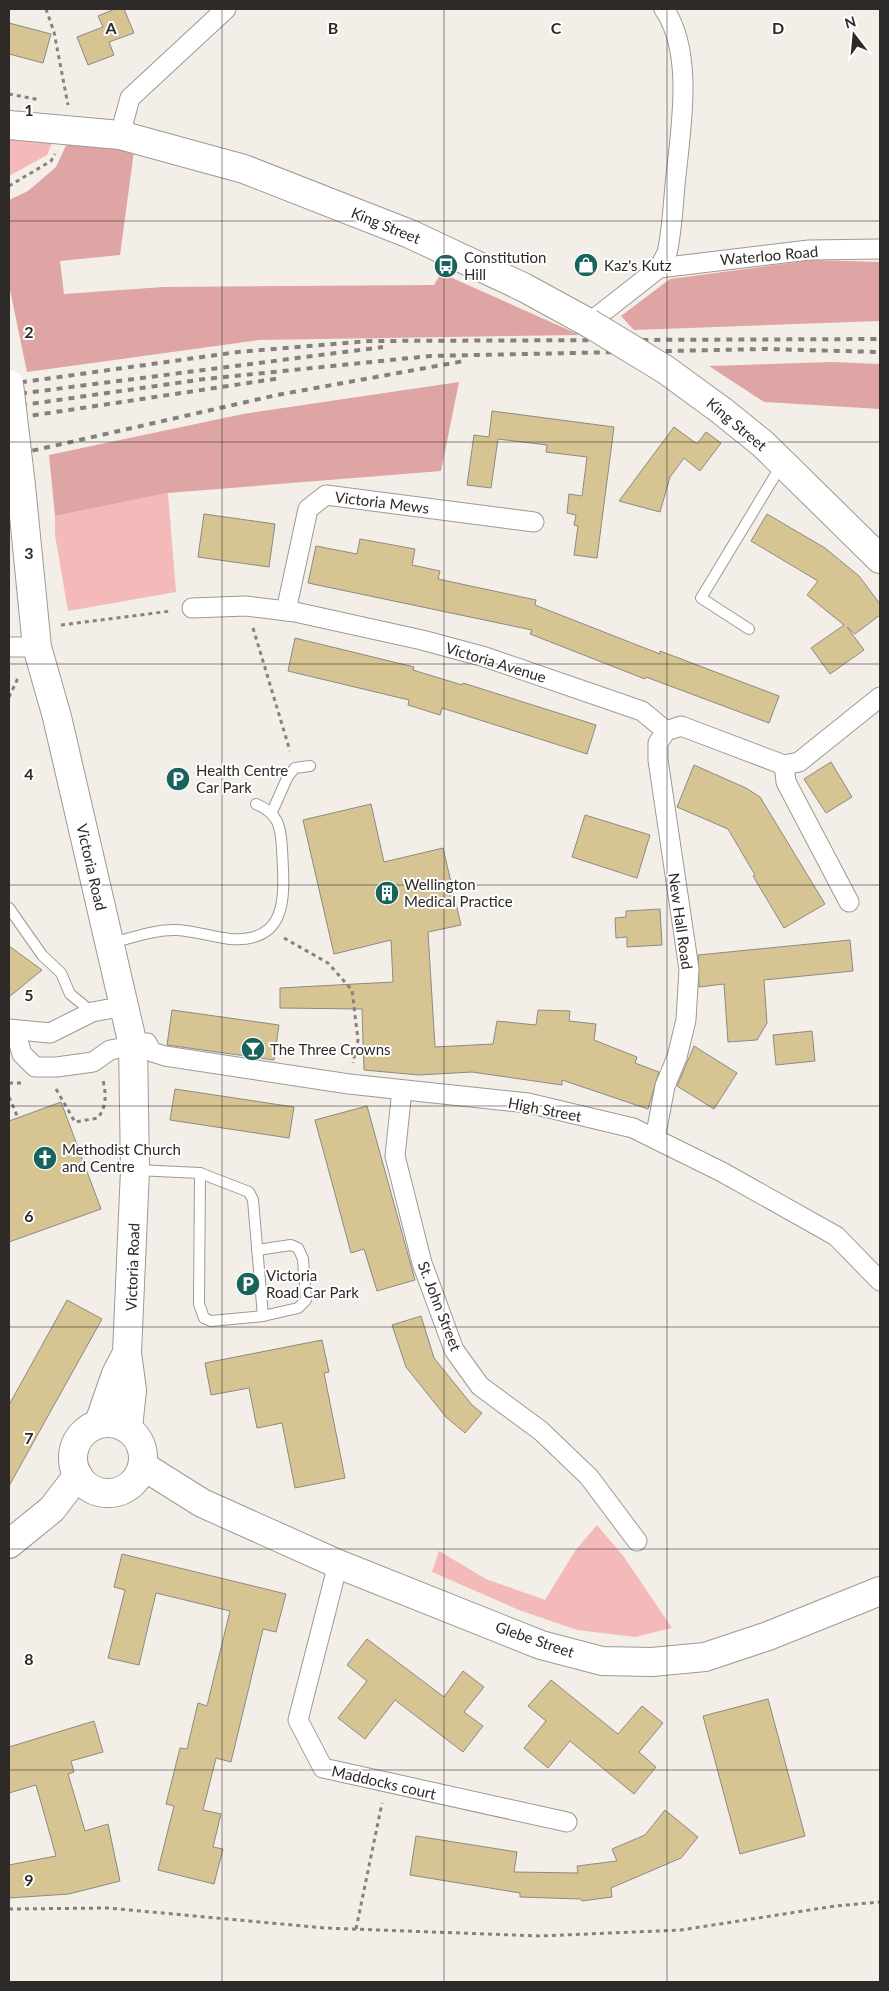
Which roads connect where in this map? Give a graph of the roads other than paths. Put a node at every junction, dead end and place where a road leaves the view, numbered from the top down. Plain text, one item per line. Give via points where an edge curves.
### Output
1 (226, 9) edge
2 (664, 9) edge
3 (9, 125) edge
4 (120, 135) junction
5 (880, 250) edge
6 (659, 268) junction
7 (589, 323) junction
8 (9, 384) edge
9 (783, 463) junction
10 (534, 522) dead end
11 (880, 559) edge
12 (192, 608) road end
13 (286, 611) junction
14 (749, 629) dead end
15 (37, 647) junction
16 (9, 648) edge
17 (880, 698) edge
18 (666, 731) junction
19 (784, 765) junction
20 (310, 766) dead end
21 (256, 804) dead end
22 (272, 812) junction
23 (849, 902) dead end
24 (9, 908) edge
25 (110, 944) junction
26 (125, 1006) junction
27 (92, 1012) junction
28 (12, 1030) edge
29 (133, 1045) junction
30 (402, 1090) junction
31 (655, 1139) junction
32 (135, 1170) junction
33 (200, 1174) junction
34 (257, 1250) junction
35 (880, 1281) edge
36 (262, 1316) junction
37 (127, 1353) junction
38 (99, 1423) junction
39 (128, 1428) junction
40 (138, 1475) junction
41 (85, 1482) junction
42 (637, 1541) dead end
43 (9, 1544) edge
44 (338, 1564) junction
45 (880, 1591) edge
46 (567, 1822) dead end

1 - 4 street via 130,98
2 - 6 street via 680,54 684,95 668,249
3 - 4 street, King Street
4 - 7 street, King Street via 244,169 410,234 524,287
5 - 6 street, Waterloo Road via 809,250
6 - 7 street
7 - 9 street, King Street, bridge via 666,370 722,411
8 - 15 street, Victoria Road, bridge
9 - 11 street, King Street
9 - 14 lane via 701,598
10 - 13 street, Victoria Mews via 326,495 308,509
12 - 13 street, Victoria Avenue via 246,606
13 - 18 street, Victoria Avenue via 485,657 642,711
15 - 16 street
15 - 25 street, Victoria Road via 57,717
17 - 19 street via 799,762
18 - 19 street via 681,726
18 - 31 street, New Hall Road via 658,743 658,760 689,969 686,1020 677,1057 665,1086
19 - 23 street via 786,782
20 - 22 lane via 295,768 288,776
21 - 22 lane
22 - 25 lane via 282,843 284,898 280,914 270,928 252,938 178,930 160,931
24 - 27 lane via 42,955 61,973 70,994
25 - 26 street, Victoria Road
26 - 27 street
26 - 29 street, Victoria Road
27 - 28 street via 50,1033
28 - 29 street via 22,1054 36,1067 94,1062 110,1050
29 - 30 street, High Street via 147,1043 152,1052 165,1056
29 - 32 street, Victoria Road
30 - 31 street, High Street via 528,1103 633,1128
30 - 42 street, St. John Street via 396,1156 422,1263 454,1350 480,1386 540,1431 589,1477
31 - 35 street, High Street via 722,1172 836,1236
32 - 33 lane
32 - 37 street, Victoria Road
33 - 34 lane via 249,1192 253,1200
33 - 36 lane via 199,1304 204,1318 211,1321
34 - 36 lane
34 - 36 lane via 290,1245 298,1248 303,1259 306,1300 298,1308
37 - 38 street, Victoria Road
37 - 39 street, Victoria Road via 132,1390
38 - 39 street
38 - 41 street via 90,1427 76,1443 73,1463
39 - 40 street via 142,1444
40 - 41 street via 113,1493
40 - 44 street, Glebe Street
41 - 43 street
44 - 45 street, Glebe Street via 541,1645 602,1660 652,1662 705,1657 768,1636
44 - 46 street, Maddocks court via 298,1720 322,1768

